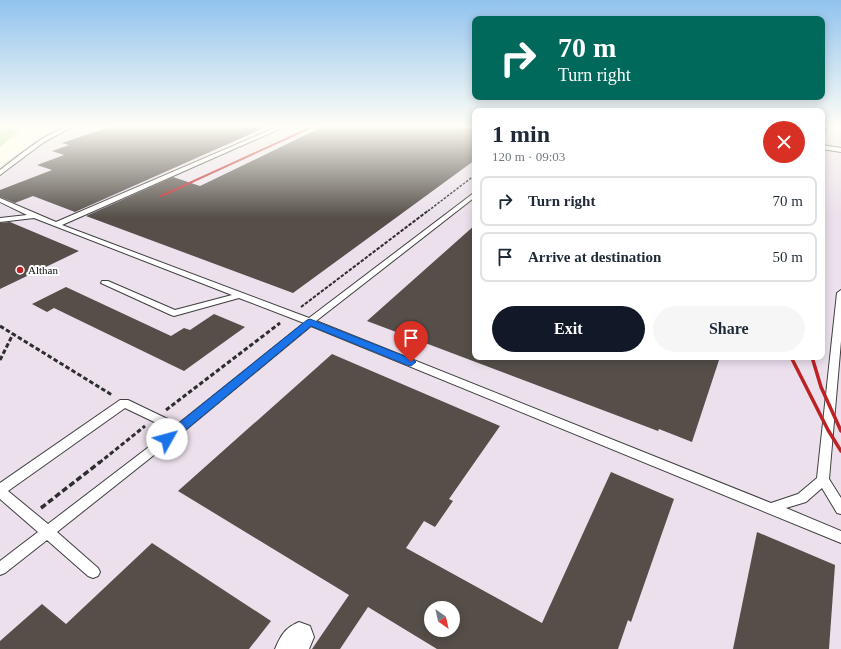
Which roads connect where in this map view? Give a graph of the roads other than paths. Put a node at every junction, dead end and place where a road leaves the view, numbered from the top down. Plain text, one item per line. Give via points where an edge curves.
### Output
1 (22, 157) edge
2 (212, 157) edge
3 (0, 173) edge
4 (472, 196) edge
5 (0, 200) edge
6 (35, 216) junction
7 (0, 220) edge
8 (56, 225) junction
9 (105, 282) dead end
10 (841, 293) edge
11 (241, 295) junction
12 (310, 322) junction
13 (839, 326) edge
14 (179, 429) junction
15 (823, 480) junction
16 (0, 491) edge
17 (771, 508) junction
18 (841, 509) edge
19 (46, 532) junction
20 (841, 537) edge
21 (0, 569) edge
22 (93, 572) dead end

1 - 3 lane
2 - 8 lane
4 - 12 lane
5 - 6 lane
6 - 7 lane
6 - 8 lane
8 - 11 lane
9 - 11 lane via 174,313
10 - 13 lane
11 - 12 lane
12 - 14 lane
12 - 17 lane
13 - 15 lane
14 - 16 lane via 124,403
14 - 19 lane
15 - 17 lane via 802,498
15 - 18 lane
16 - 19 lane
17 - 20 lane
19 - 21 lane
19 - 22 lane

